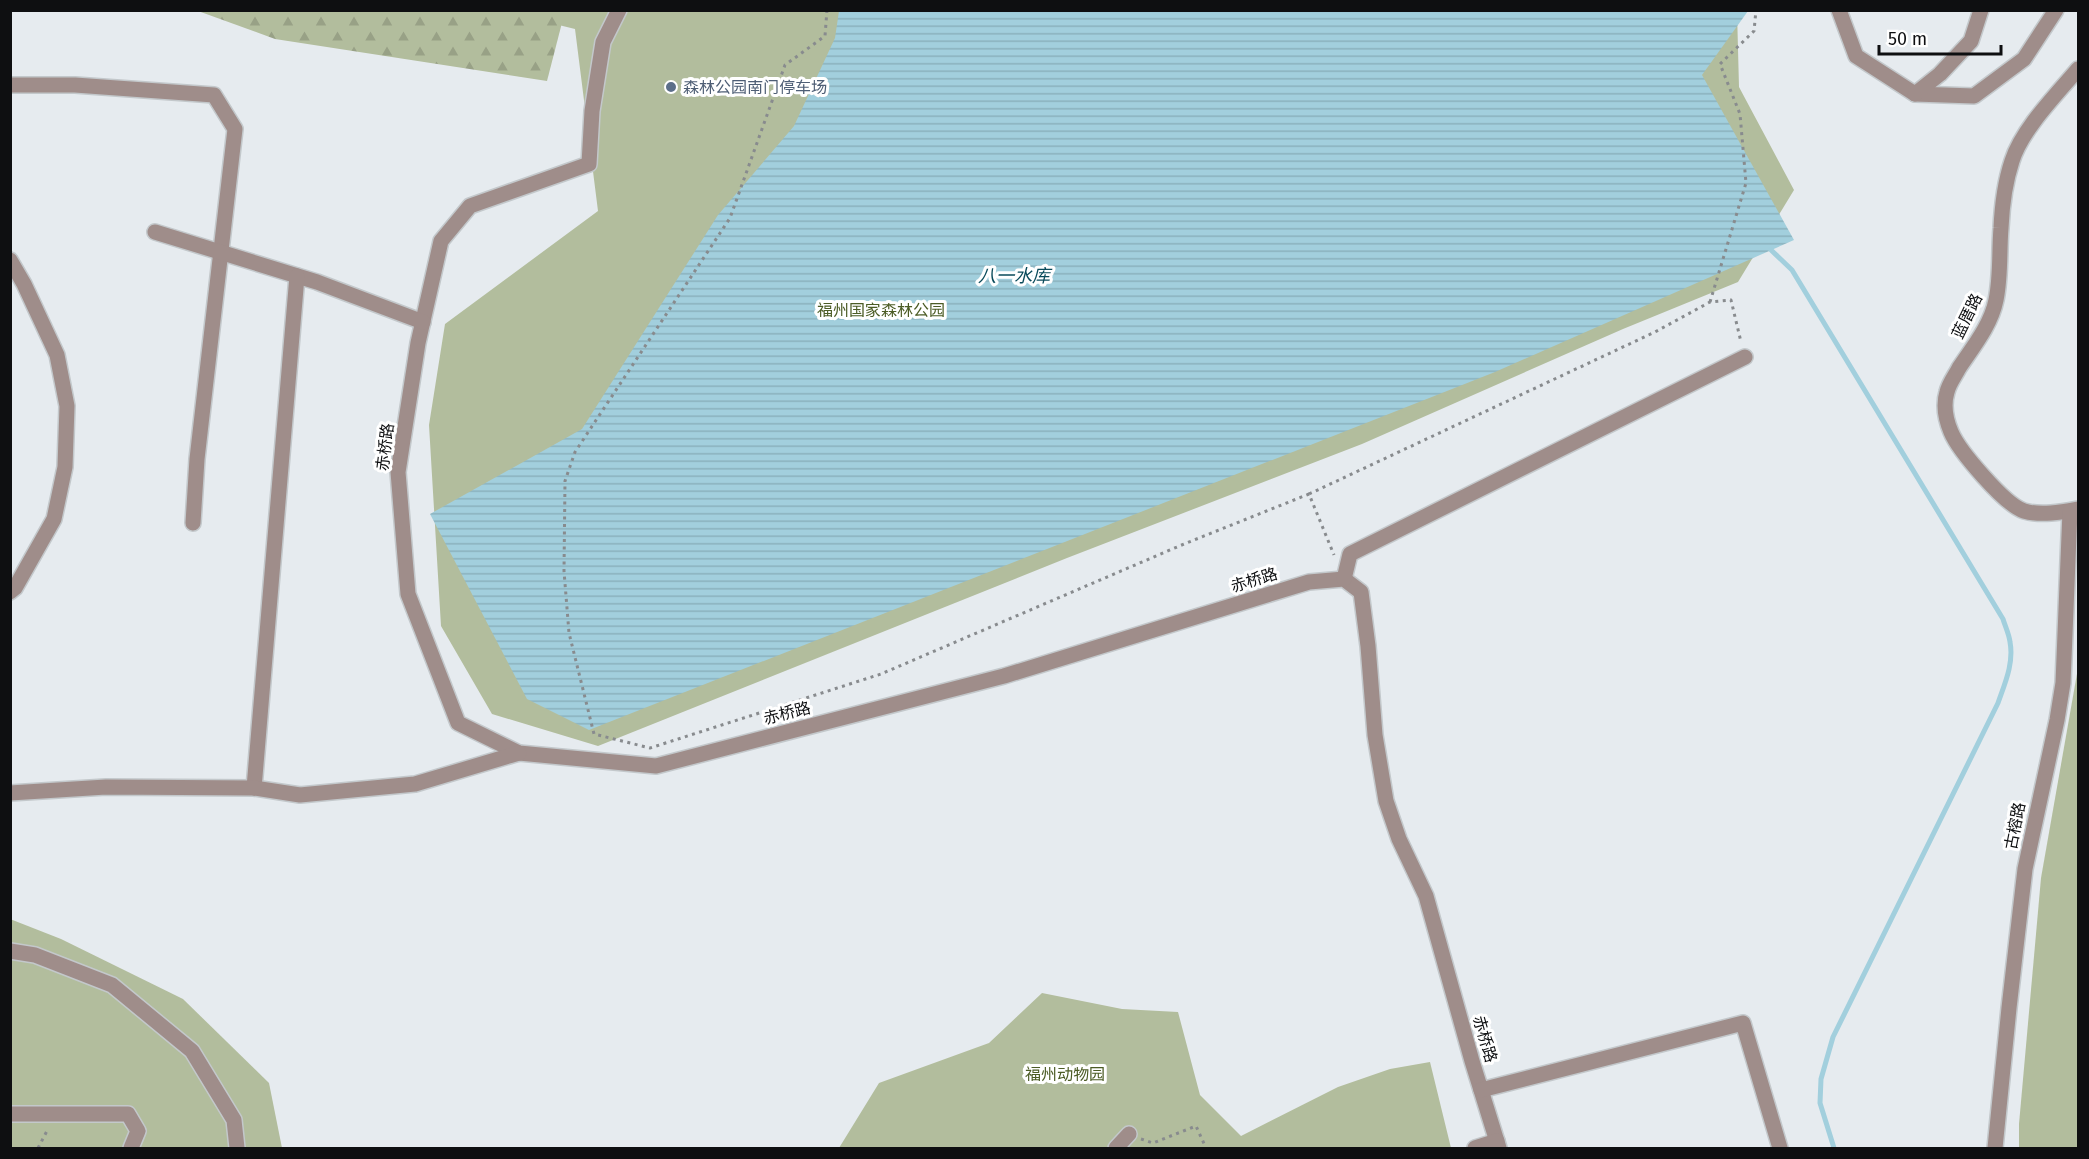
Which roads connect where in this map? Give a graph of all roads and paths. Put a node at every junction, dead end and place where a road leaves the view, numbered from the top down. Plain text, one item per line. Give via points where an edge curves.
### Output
1 (619, 10) edge
2 (826, 10) edge
3 (1756, 10) edge
4 (1839, 10) edge
5 (1981, 10) edge
6 (2055, 10) edge
7 (2079, 69) edge
8 (10, 85) edge
9 (1915, 94) junction
10 (155, 232) dead end
11 (222, 251) junction
12 (10, 260) edge
13 (297, 276) junction
14 (1710, 302) junction
15 (423, 322) junction
16 (1744, 357) joint
17 (1309, 494) junction
18 (2074, 510) edge
19 (193, 523) dead end
20 (1344, 579) junction
21 (10, 592) edge
22 (519, 753) junction
23 (254, 788) junction
24 (10, 793) edge
25 (10, 951) edge
26 (1481, 1090) junction
27 (10, 1114) edge
28 (1129, 1134) joint
29 (1498, 1145) edge
30 (131, 1149) edge
31 (237, 1149) edge
32 (1116, 1149) edge
33 (1206, 1149) edge
34 (1475, 1149) edge
35 (1780, 1149) edge
36 (1995, 1149) edge

1 - 15 street, 赤桥路 via 603,42 592,111 589,164 470,206 441,241
2 - 17 path via 825,36 785,65 730,218 575,452 565,481 564,571 569,633 594,734 650,748 881,675 1184,543
3 - 14 path via 1754,31 1720,64 1740,114 1746,183
4 - 9 street via 1856,56
5 - 9 street via 1971,41
6 - 9 street via 2024,59 1974,96
7 - 18 street, 蓝厝路 via 2030,126 2012,159 2003,202 1996,303 1951,381 1945,404 1951,433 1961,449 2010,503 2031,512
8 - 11 street via 75,85 214,95 235,129
10 - 11 street
11 - 13 street
11 - 19 street
12 - 21 street via 57,355 68,406 65,467 54,519
13 - 15 street
13 - 23 street
14 - 16 path via 1731,300
14 - 17 path via 1655,332
15 - 22 street, 赤桥路 via 398,472 408,594 458,723
16 - 20 street via 1350,554
17 - 20 path
18 - 36 street, 古榕路 via 2063,683 2025,869
20 - 22 street, 赤桥路 via 1309,582 1004,676 656,766
20 - 26 street, 赤桥路 via 1361,592 1375,735 1386,801 1426,896
22 - 23 street via 415,784 300,795
23 - 24 street via 106,787
25 - 31 street via 35,955 112,985 192,1051 234,1120
26 - 29 street, 赤桥路
26 - 35 street via 1743,1023
27 - 30 street via 128,1114 138,1131
28 - 32 street
28 - 33 path via 1153,1143 1196,1126
29 - 34 street

